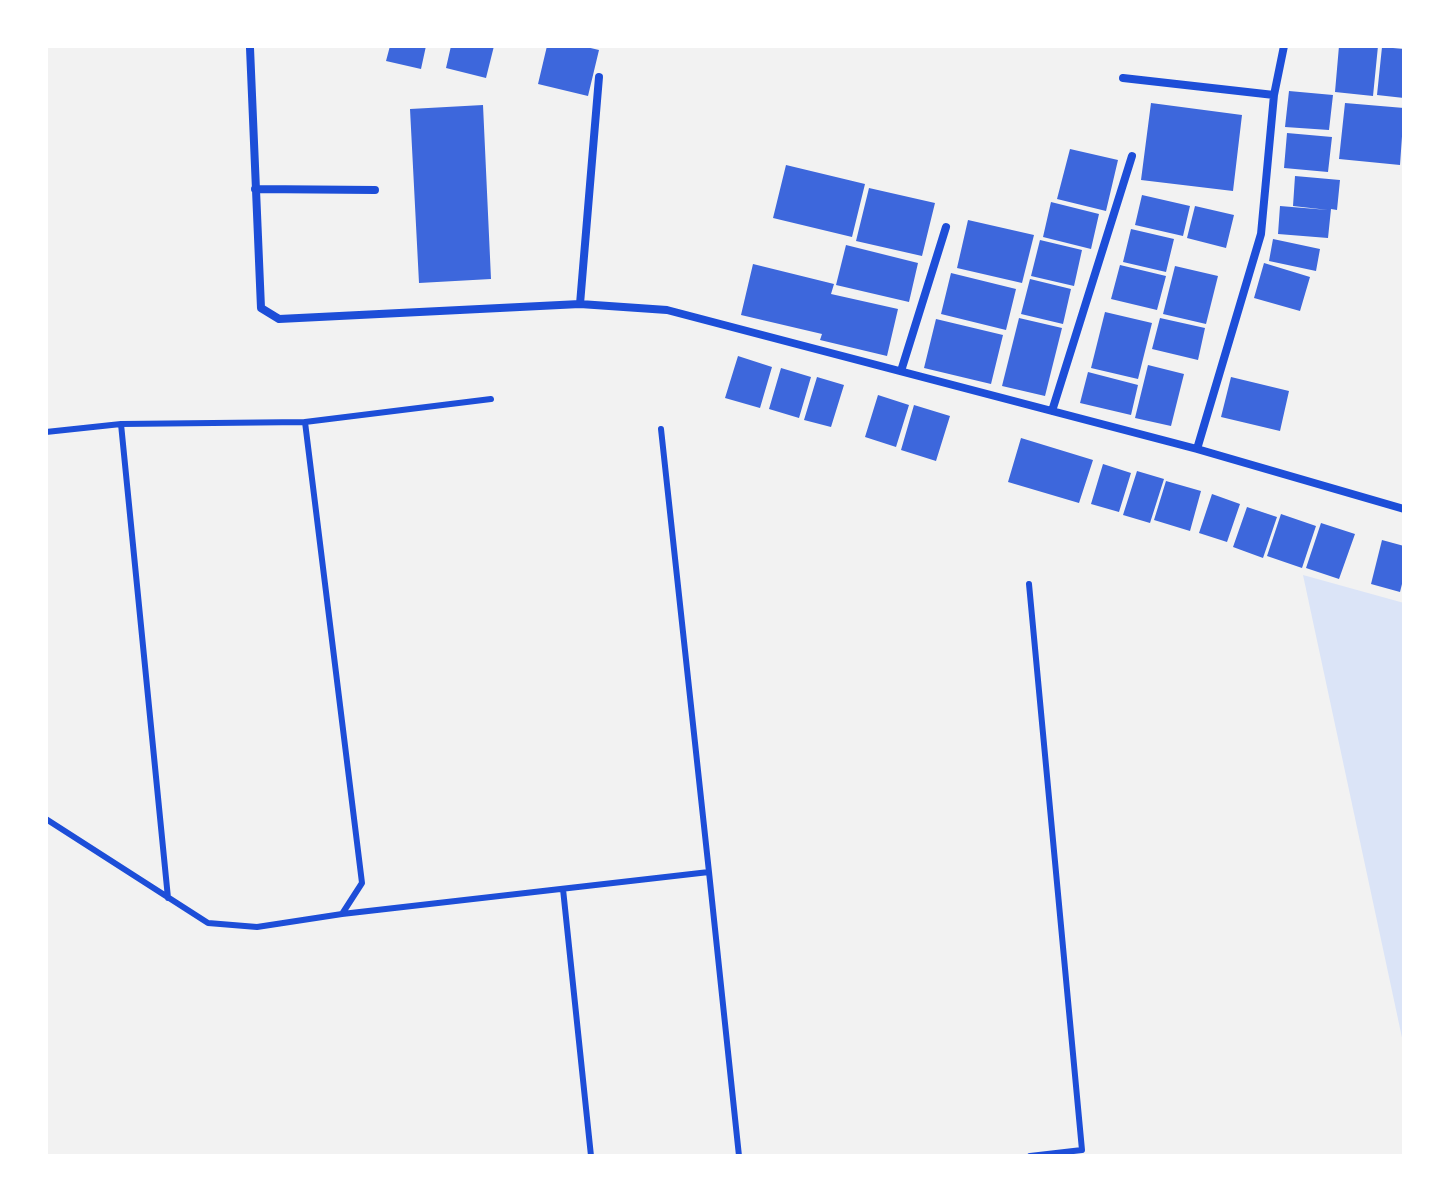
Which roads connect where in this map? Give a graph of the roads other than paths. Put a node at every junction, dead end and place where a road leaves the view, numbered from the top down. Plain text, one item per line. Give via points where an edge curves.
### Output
1 (1284, 46) edge
2 (250, 48) edge
3 (599, 77) dead end
4 (1123, 78) dead end
5 (1274, 95) junction
6 (1132, 156) dead end
7 (255, 189) junction
8 (375, 190) dead end
9 (946, 227) dead end
10 (580, 304) junction
11 (901, 371) junction
12 (491, 399) dead end
13 (1052, 411) junction
14 (305, 422) junction
15 (121, 424) junction
16 (661, 429) dead end
17 (46, 432) edge
18 (1197, 449) junction
19 (1404, 509) edge
20 (1029, 584) dead end
21 (46, 819) edge
22 (709, 872) junction
23 (563, 889) junction
24 (168, 898) junction
25 (342, 914) junction
26 (1083, 1153) edge
27 (591, 1156) edge
28 (739, 1156) edge
29 (1030, 1156) edge

1 - 5 street
2 - 7 street
3 - 10 street
4 - 5 street
5 - 18 street via 1261,234
6 - 13 street
7 - 8 street
7 - 10 street via 261,308 279,319
9 - 11 street
10 - 11 street via 667,310
11 - 13 street
12 - 14 lane
13 - 18 street
14 - 15 lane
14 - 25 lane via 362,883
15 - 17 lane
15 - 24 lane
16 - 22 lane
18 - 19 street
20 - 26 lane
21 - 24 lane
22 - 23 lane
22 - 28 lane
23 - 25 lane
23 - 27 lane
24 - 25 lane via 208,923 257,927
26 - 29 lane

